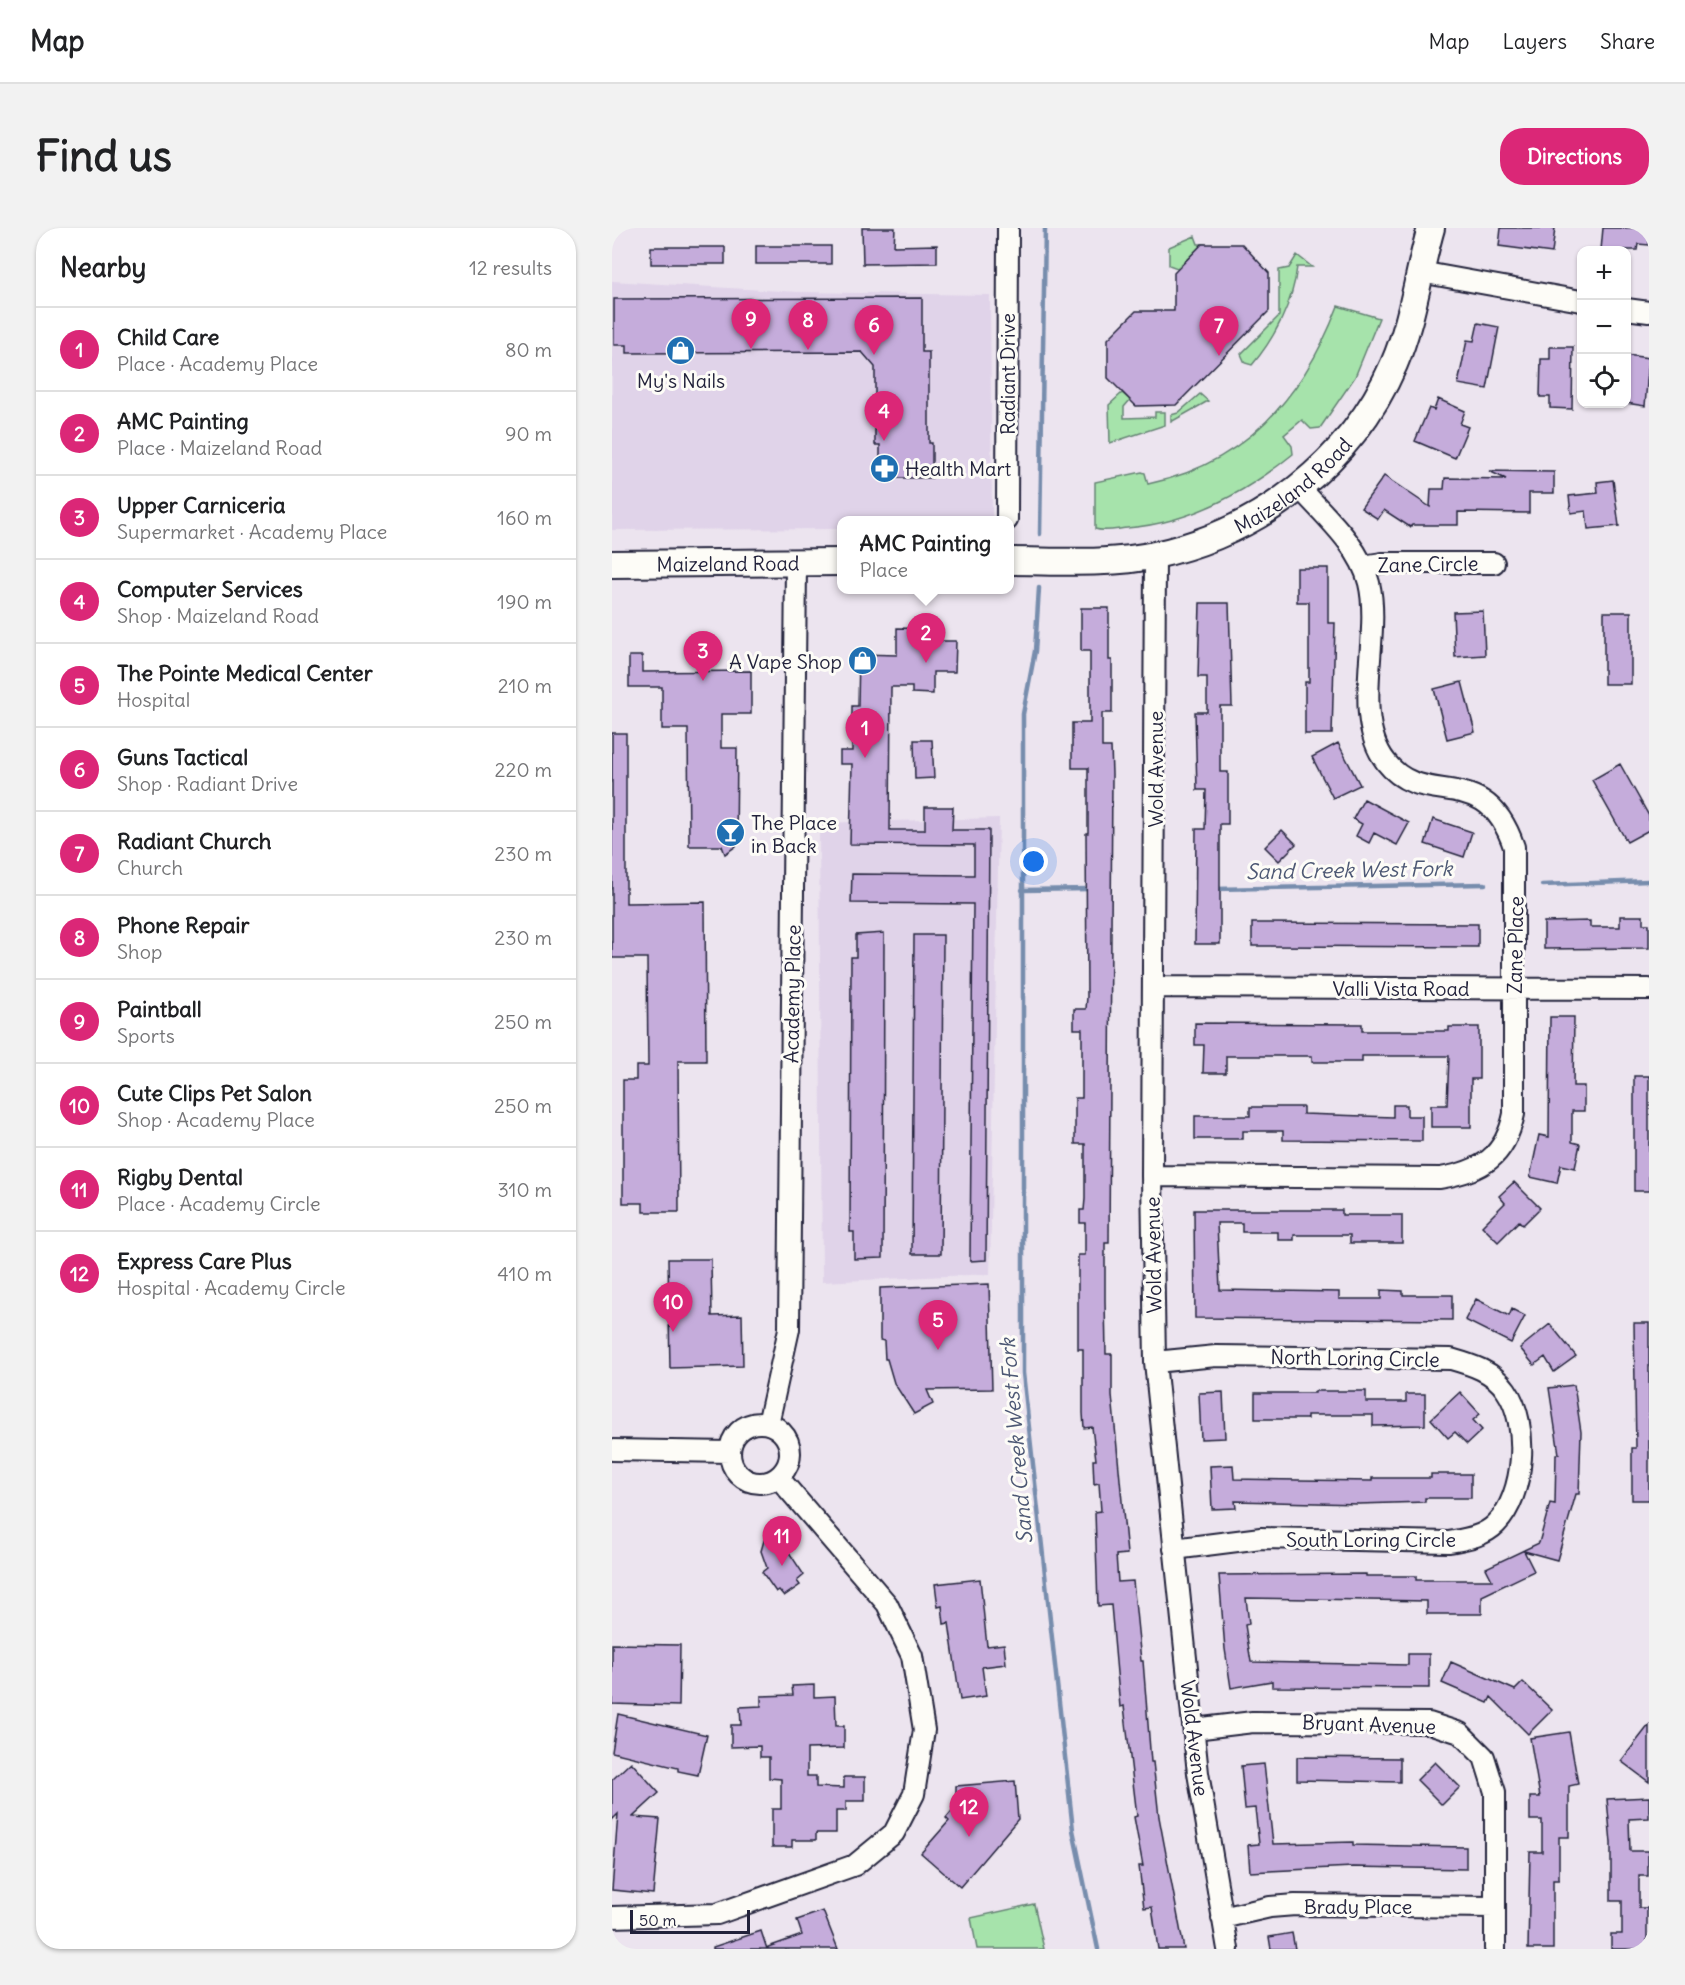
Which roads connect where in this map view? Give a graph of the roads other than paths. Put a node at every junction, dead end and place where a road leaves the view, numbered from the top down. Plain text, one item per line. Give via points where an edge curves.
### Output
1 (1008, 228) edge
2 (1431, 228) edge
3 (1420, 272) junction
4 (1577, 300) edge
5 (1631, 310) edge
6 (1649, 312) edge
7 (1300, 488) junction
8 (1007, 516) edge
9 (1155, 555) junction
10 (1014, 561) edge
11 (796, 562) junction
12 (837, 562) edge
13 (1494, 563) dead end
14 (612, 564) edge
15 (1363, 566) junction
16 (1154, 987) junction
17 (1514, 988) junction
18 (1649, 988) edge
19 (1152, 1176) junction
20 (1155, 1362) junction
21 (768, 1424) junction
22 (1520, 1426) joint
23 (612, 1450) edge
24 (730, 1452) junction
25 (778, 1477) junction
26 (1174, 1549) junction
27 (1194, 1729) junction
28 (1495, 1907) junction
29 (612, 1917) edge
30 (1222, 1918) junction
31 (1228, 1949) edge
32 (1495, 1949) edge

1 - 8 street, Radiant Drive
2 - 3 main road, Maizeland Road
3 - 4 street
3 - 7 main road, Maizeland Road via 1406,333 1380,392 1343,446
5 - 6 street
7 - 9 main road, Maizeland Road via 1242,524
7 - 15 street, Zane Place
9 - 10 main road, Maizeland Road via 1133,559
9 - 16 street, Wold Avenue
11 - 12 main road, Maizeland Road
11 - 14 main road, Maizeland Road
11 - 21 street, Academy Place via 789,1329
13 - 15 street, Zane Circle
15 - 17 street, Zane Place via 1371,601 1369,710 1377,745 1401,775 1416,783 1474,795 1488,804 1508,830 1516,866
16 - 17 street, Valli Vista Road
16 - 19 street, Wold Avenue
17 - 18 street, Valli Vista Road
17 - 19 street, Zane Place via 1514,1114 1505,1144 1478,1168 1440,1178
19 - 20 street, Wold Avenue
20 - 22 street, North Loring Circle via 1216,1356 1451,1359 1492,1375 1515,1405
20 - 26 street, Wold Avenue
21 - 24 street via 747,1426 739,1432
21 - 25 street via 779,1429 790,1446 786,1470
22 - 26 street, South Loring Circle via 1519,1481 1514,1497 1496,1524 1469,1539 1449,1542 1261,1538
23 - 24 street
24 - 25 street via 744,1479 759,1483
25 - 29 street via 887,1604 912,1656 924,1731 914,1794 894,1833 855,1865 717,1914
26 - 27 street, Wold Avenue
27 - 28 street, Bryant Avenue via 1252,1722 1429,1723 1460,1733 1484,1757 1491,1772 1495,1792
27 - 30 street, Wold Avenue
28 - 30 street, Brady Place via 1295,1905
28 - 32 street, Bryant Avenue
30 - 31 street, Wold Avenue

